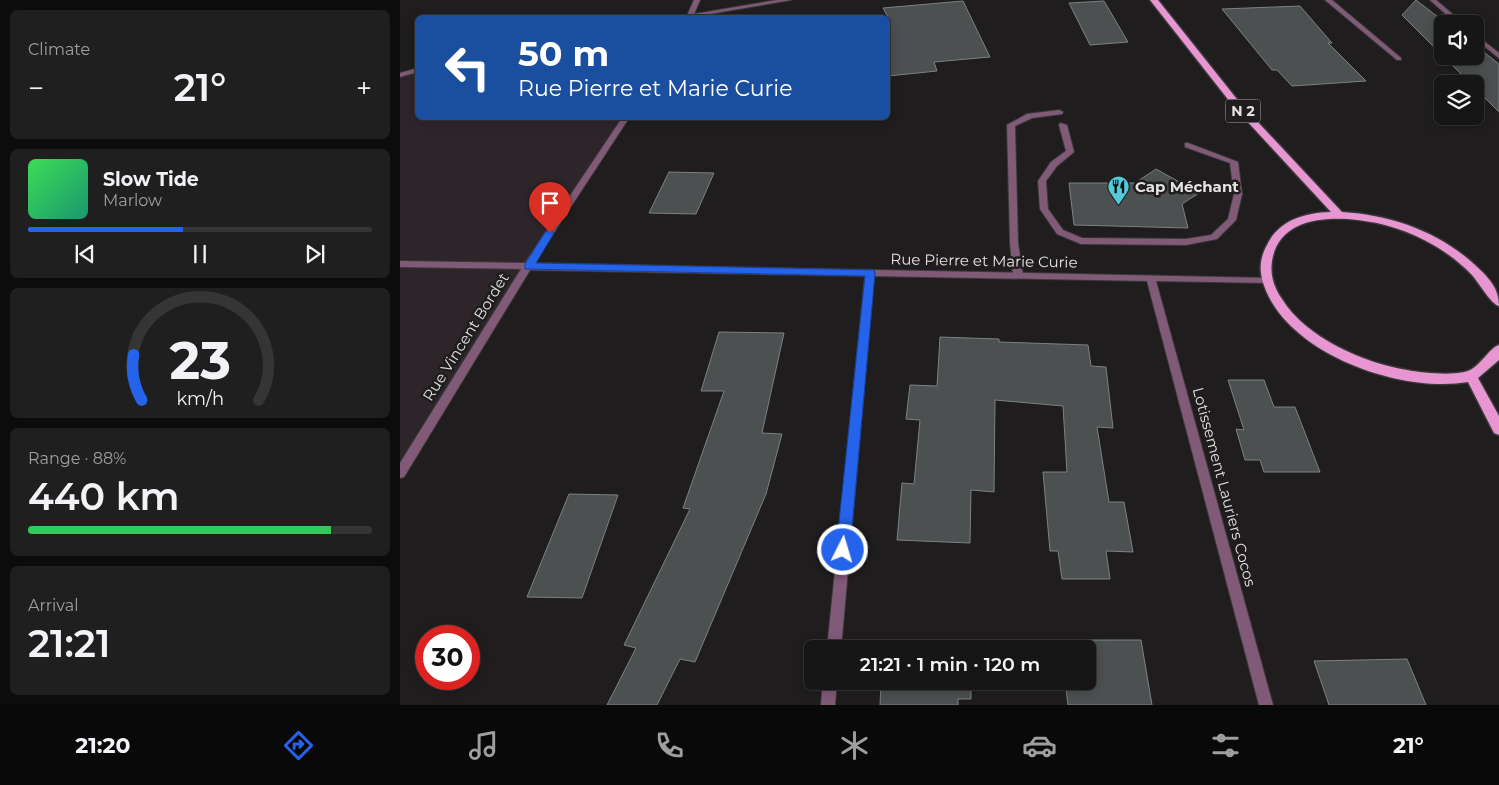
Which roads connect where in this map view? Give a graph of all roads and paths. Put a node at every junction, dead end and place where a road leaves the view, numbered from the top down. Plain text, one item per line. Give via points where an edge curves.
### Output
1 (697, 0) edge
2 (788, 0) edge
3 (1154, 0) edge
4 (1328, 0) edge
5 (1433, 0) edge
6 (691, 15) edge
7 (702, 15) edge
8 (1450, 15) edge
9 (1484, 44) edge
10 (1499, 56) edge
11 (1398, 59) dead end
12 (415, 71) edge
13 (400, 74) edge
14 (1059, 112) dead end
15 (624, 120) edge
16 (1063, 125) dead end
17 (1188, 144) dead end
18 (1339, 215) junction
19 (400, 264) edge
20 (528, 266) junction
21 (870, 273) junction
22 (1018, 275) junction
23 (1151, 278) junction
24 (1267, 280) junction
25 (1499, 302) edge
26 (1499, 350) edge
27 (1471, 376) junction
28 (1499, 429) edge
29 (400, 473) edge
30 (835, 640) edge
31 (829, 690) edge
32 (828, 705) edge
33 (1266, 705) edge

1 - 6 street
2 - 7 street
3 - 18 main road, N 2 via 1238,105
4 - 11 street
5 - 8 street
9 - 10 street
12 - 13 street
14 - 22 street via 1030,116 1011,125 1014,243
15 - 20 street, Rue Vincent Bordet
16 - 17 street via 1070,152 1054,164 1042,181 1044,209 1060,232 1081,241 1186,242 1214,236 1232,220 1238,194 1234,162
18 - 24 main road via 1305,220 1279,232 1266,253
18 - 25 main road via 1392,223 1429,237 1461,257 1486,282
19 - 20 street, Rue Pierre et Marie Curie
20 - 21 street, Rue Pierre et Marie Curie
20 - 29 street, Rue Vincent Bordet
21 - 22 street, Rue Pierre et Marie Curie
21 - 30 street
22 - 23 street, Rue Pierre et Marie Curie
23 - 24 street, Rue Pierre et Marie Curie
23 - 33 street, Lotissement Lauriers Cocos
24 - 27 main road via 1281,308 1308,334 1345,358 1389,374 1432,379
26 - 27 main road via 1495,358
27 - 28 main road
31 - 32 street

